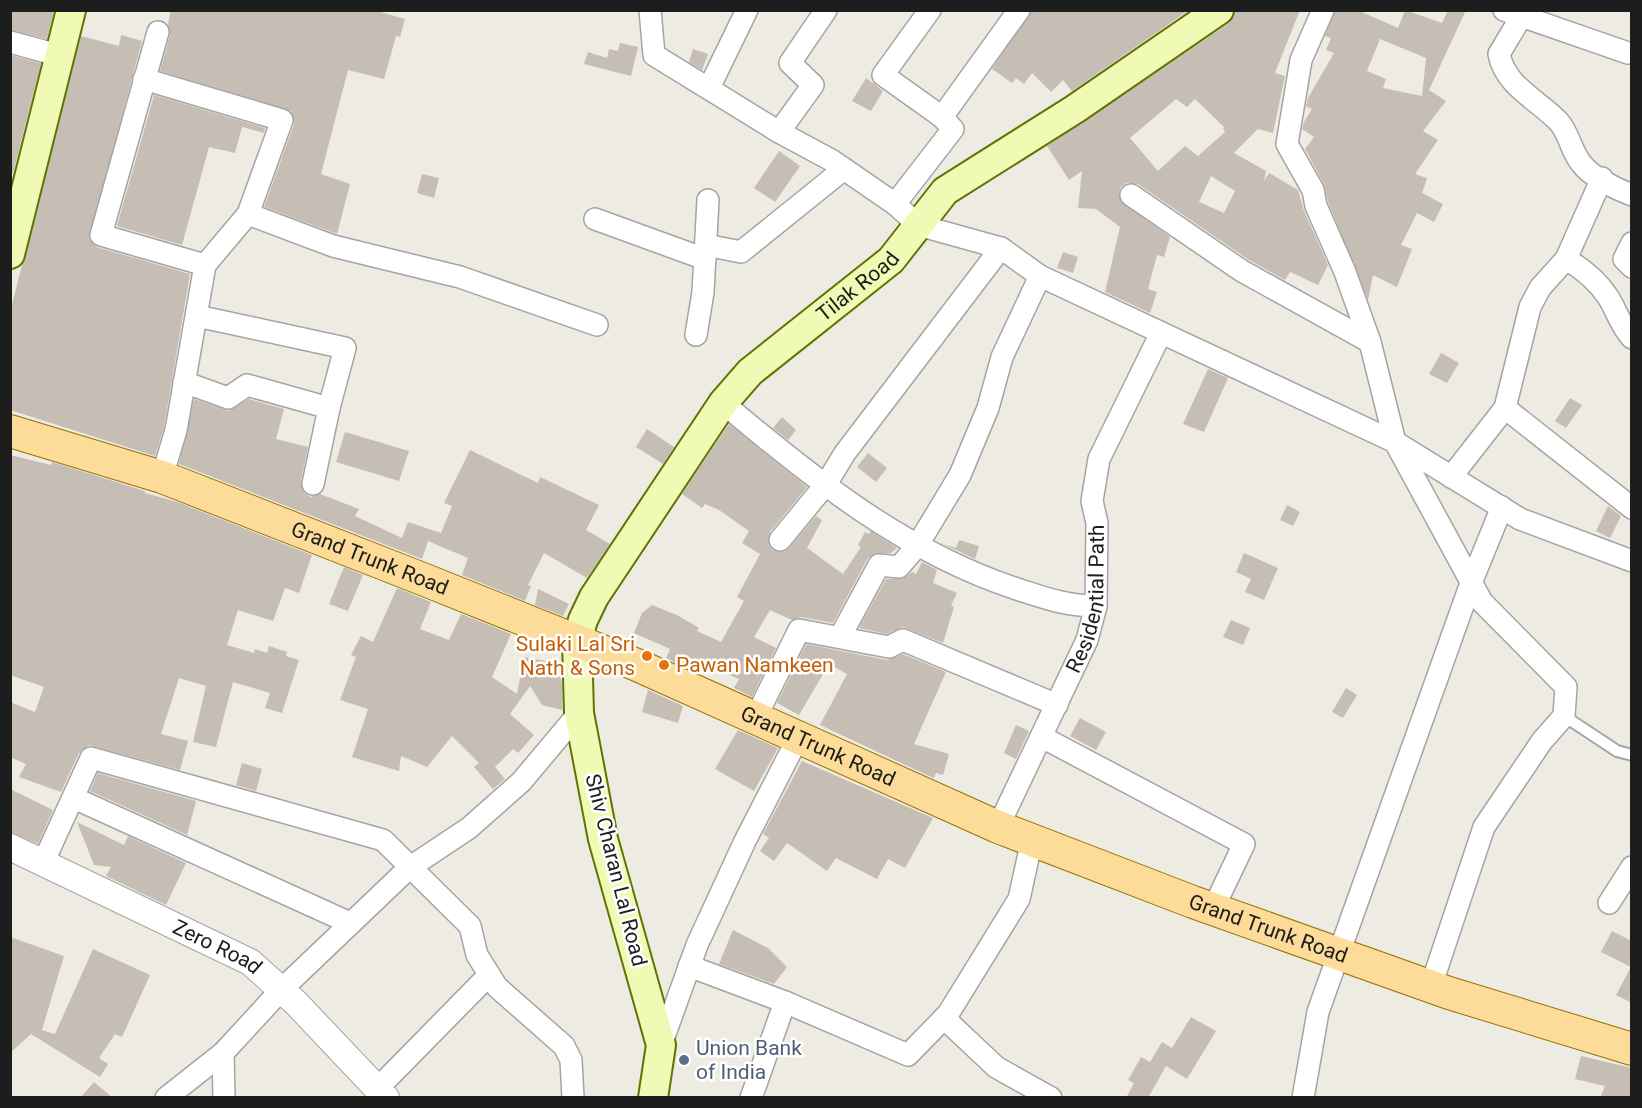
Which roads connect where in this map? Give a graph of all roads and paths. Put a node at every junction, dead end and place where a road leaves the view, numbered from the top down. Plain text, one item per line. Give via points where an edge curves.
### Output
1 (71, 10) edge
2 (650, 10) edge
3 (747, 10) edge
4 (826, 10) edge
5 (930, 10) edge
6 (1019, 10) edge
7 (1219, 10) edge
8 (1323, 10) edge
9 (1512, 14) edge
10 (158, 32) dead end
11 (10, 42) edge
12 (1628, 52) dead end
13 (58, 55) junction
14 (144, 79) junction
15 (710, 88) junction
16 (942, 117) junction
17 (779, 132) junction
18 (844, 169) junction
19 (1602, 178) junction
20 (1131, 195) dead end
21 (1632, 195) edge
22 (708, 200) dead end
23 (895, 204) junction
24 (248, 214) junction
25 (595, 219) dead end
26 (918, 225) junction
27 (1632, 243) edge
28 (1000, 248) junction
29 (705, 252) junction
30 (10, 254) edge
31 (1566, 259) junction
32 (205, 265) junction
33 (1632, 267) edge
34 (1040, 276) junction
35 (197, 316) junction
36 (597, 325) dead end
37 (1161, 333) junction
38 (696, 335) dead end
39 (1632, 338) edge
40 (1370, 342) junction
41 (184, 382) junction
42 (723, 403) junction
43 (329, 408) junction
44 (1505, 408) junction
45 (10, 431) edge
46 (1395, 442) junction
47 (162, 477) junction
48 (1451, 477) junction
49 (313, 484) dead end
50 (826, 484) junction
51 (1502, 507) junction
52 (1632, 508) edge
53 (780, 540) dead end
54 (917, 546) junction
55 (1632, 561) edge
56 (1471, 583) junction
57 (1096, 606) junction
58 (840, 637) junction
59 (577, 641) junction
60 (1057, 705) junction
61 (579, 713) junction
62 (1564, 716) junction
63 (756, 717) junction
64 (799, 736) junction
65 (1042, 737) junction
66 (1632, 755) edge
67 (74, 798) junction
68 (998, 826) junction
69 (1032, 840) junction
70 (10, 847) edge
71 (43, 863) junction
72 (1632, 867) edge
73 (409, 868) junction
74 (1609, 903) dead end
75 (1213, 909) junction
76 (350, 923) junction
77 (1340, 954) junction
78 (689, 966) junction
79 (489, 975) junction
80 (1431, 987) junction
81 (281, 990) junction
82 (785, 1002) junction
83 (944, 1018) junction
84 (660, 1045) junction
85 (1632, 1049) edge
86 (223, 1053) junction
87 (382, 1093) edge
88 (166, 1098) edge
89 (224, 1098) edge
90 (573, 1098) edge
91 (654, 1098) edge
92 (751, 1098) edge
93 (1051, 1098) edge
94 (1303, 1098) edge

1 - 13 main road
2 - 15 street via 654,55
3 - 15 street
4 - 17 street via 790,63 813,85
5 - 16 street via 883,75
6 - 16 street
7 - 26 main road, Tilak Road via 1075,109 945,191
8 - 40 street via 1300,60 1287,144 1313,190
9 - 12 street
9 - 19 street via 1499,54 1501,68 1560,123 1581,164
10 - 14 street
11 - 13 street
13 - 30 main road
14 - 24 street via 282,120
14 - 32 street via 101,235
15 - 17 street
16 - 23 street via 953,129
17 - 18 street
18 - 23 street
18 - 29 street via 741,252
19 - 21 street
19 - 31 street
20 - 40 street via 1242,272
22 - 29 street
23 - 26 street
24 - 32 street
24 - 36 street via 333,246 460,277
25 - 29 street
26 - 28 street
26 - 42 main road, Tilak Road via 891,260 750,372
27 - 33 street via 1624,259
28 - 34 street
28 - 50 street via 845,453
29 - 38 street
31 - 39 street via 1586,271 1609,298 1621,326
31 - 44 street via 1540,288 1530,307
32 - 35 street
34 - 37 street
34 - 54 street via 1002,357 988,408 960,475
35 - 41 street
35 - 43 street via 345,348
37 - 46 street
37 - 57 street, Residential Path via 1100,459 1092,501 1096,522
40 - 46 street
41 - 43 street via 228,398 247,385
41 - 47 street via 176,430
42 - 50 street
42 - 59 main road, Tilak Road via 594,597
43 - 49 street
44 - 48 street
44 - 52 street
45 - 47 main road, Grand Trunk Road
46 - 48 street
46 - 56 street
47 - 59 main road, Grand Trunk Road
48 - 51 street
50 - 53 street
50 - 54 street via 857,510
51 - 55 street via 1520,519
51 - 56 street
54 - 57 street via 982,577 1069,606
54 - 58 street via 899,567 879,565
56 - 62 street via 1482,602 1566,687
56 - 77 street
57 - 60 street, Residential Path via 1087,639
58 - 60 street via 889,646 903,640
58 - 63 street via 799,630
59 - 61 main road, Shiv Charan Lal Road
59 - 63 main road, Grand Trunk Road
60 - 65 street, Residential Path
61 - 73 street via 520,782 469,828
61 - 84 main road, Shiv Charan Lal Road via 603,839
62 - 66 lane via 1617,751
62 - 80 street via 1542,741 1484,827
63 - 64 main road, Grand Trunk Road
64 - 68 main road, Grand Trunk Road
64 - 78 street via 745,841
65 - 68 street, Residential Path
65 - 75 street via 1244,844
67 - 71 street
67 - 73 street via 91,758 383,840
67 - 76 street
68 - 69 main road, Grand Trunk Road
69 - 75 main road, Grand Trunk Road
69 - 83 street via 1018,899
70 - 71 street, Zero Road
71 - 81 street, Zero Road via 250,962
72 - 74 street
73 - 76 street
73 - 79 street via 470,926 477,955
75 - 77 main road, Grand Trunk Road
76 - 81 street
77 - 80 main road, Grand Trunk Road
77 - 94 street via 1318,1012
78 - 82 street
78 - 84 street
79 - 87 street
79 - 90 street via 497,987 564,1046 571,1060
80 - 85 main road, Grand Trunk Road
81 - 86 street
81 - 87 street, Zero Road
82 - 83 street via 908,1055
82 - 92 street
83 - 93 street via 996,1067
84 - 91 main road, Shiv Charan Lal Road
86 - 88 street
86 - 89 street

